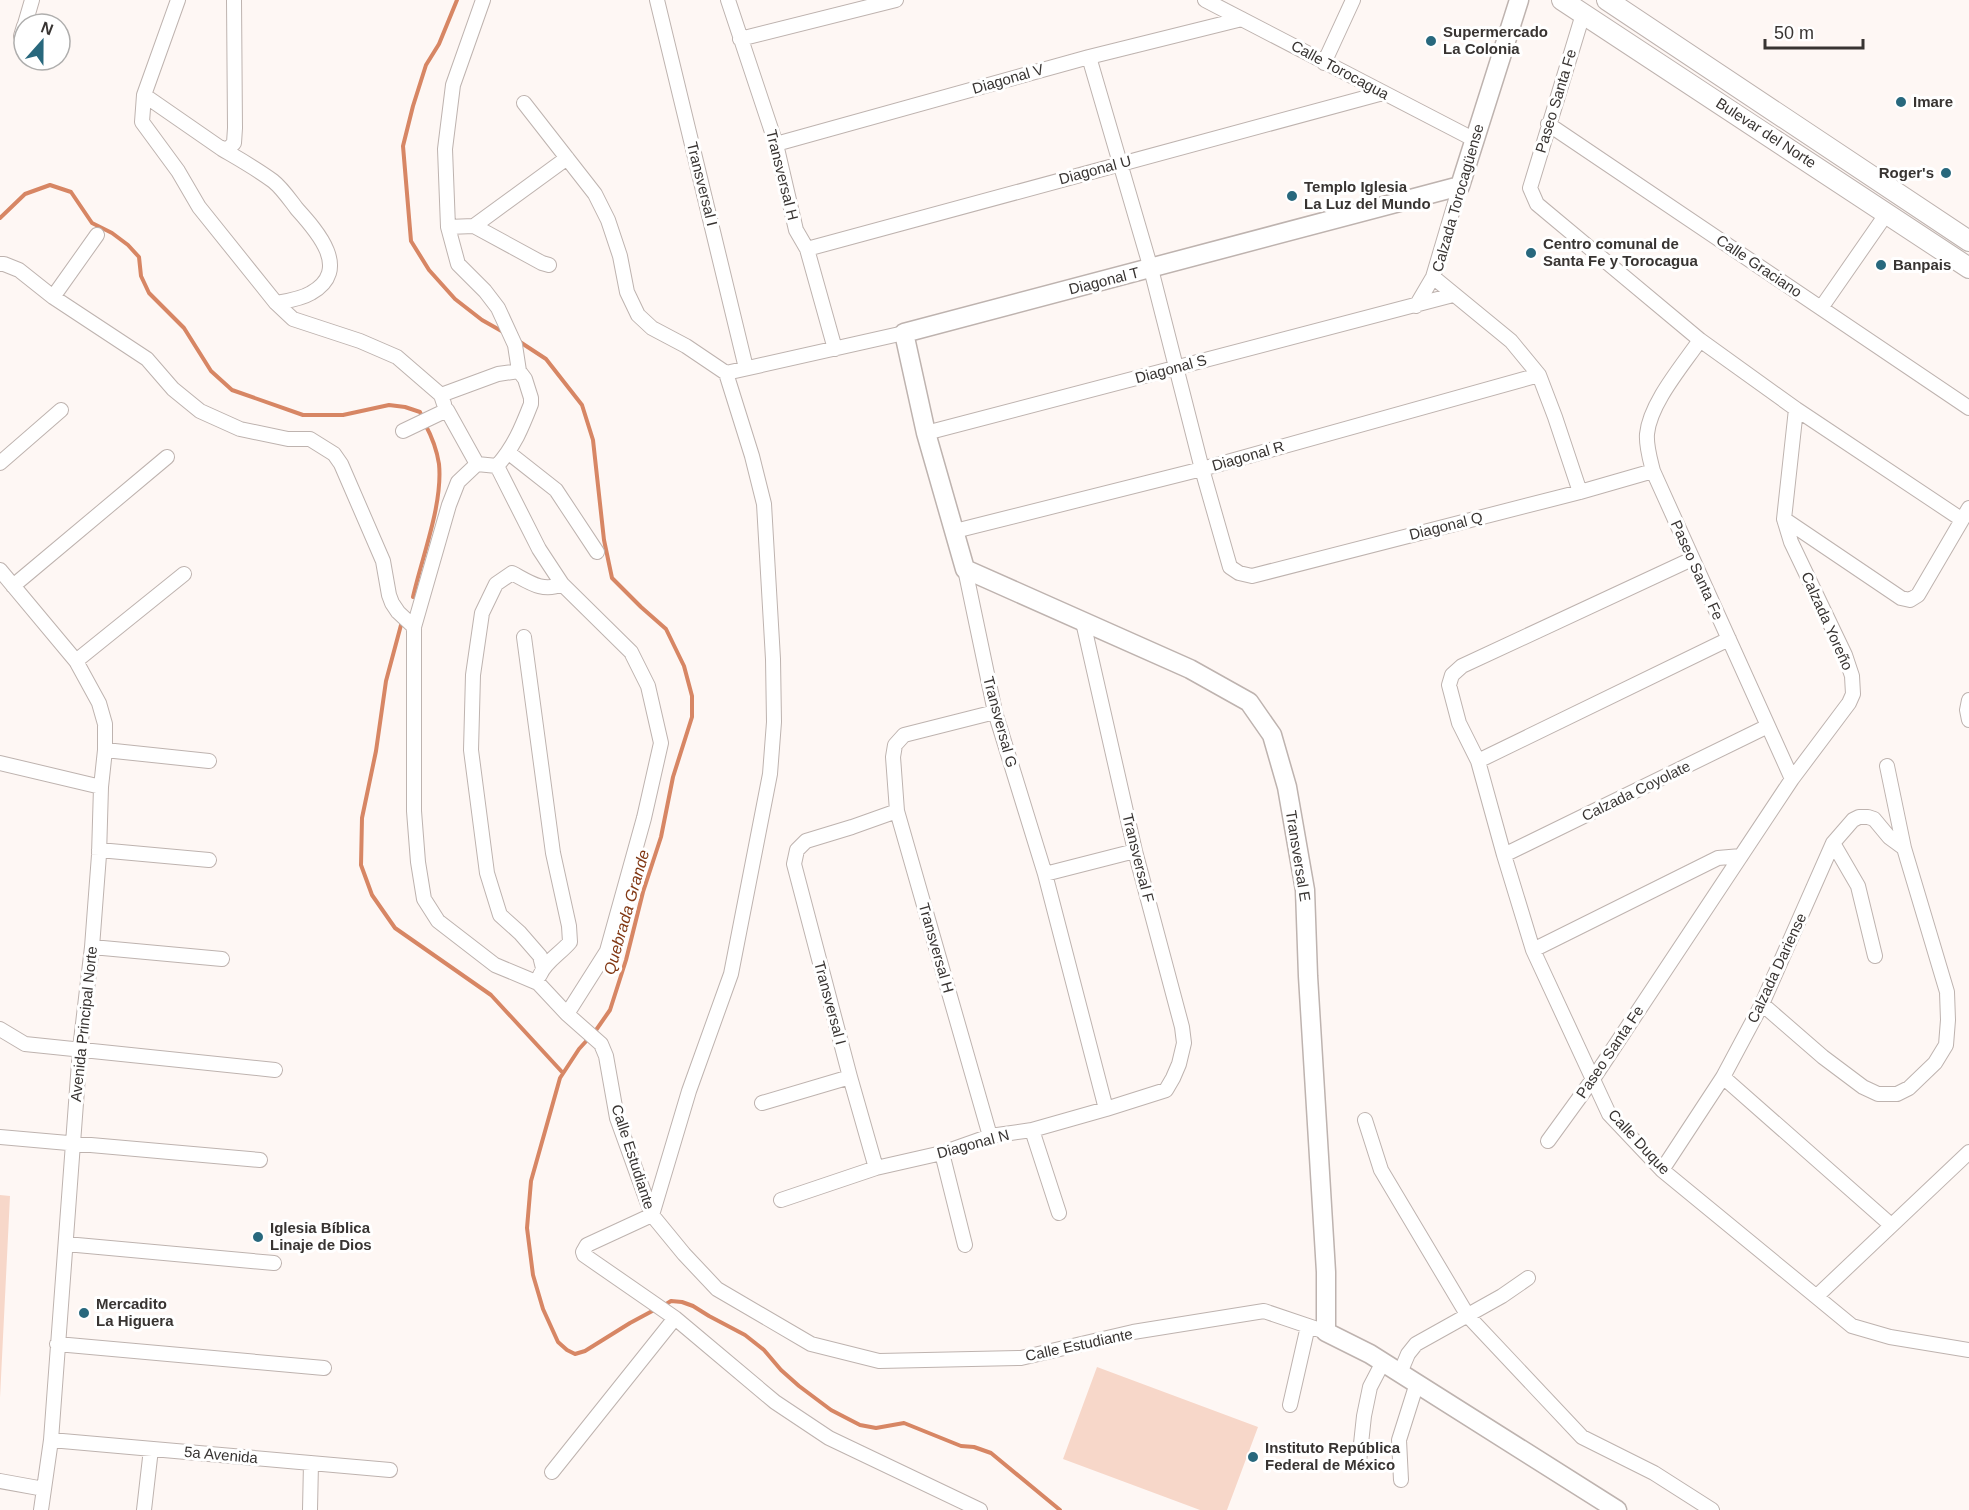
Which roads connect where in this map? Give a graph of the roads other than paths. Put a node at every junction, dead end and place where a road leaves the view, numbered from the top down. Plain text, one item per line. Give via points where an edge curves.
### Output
1 (178, 0) edge
2 (234, 0) edge
3 (483, 0) edge
4 (657, 0) edge
5 (728, 0) edge
6 (896, 0) edge
7 (1205, 0) edge
8 (1353, 0) edge
9 (1519, 0) edge
10 (1562, 0) edge
11 (1607, 0) edge
12 (1582, 14) junction
13 (1242, 19) junction
14 (740, 39) junction
15 (1089, 57) junction
16 (1324, 63) junction
17 (1383, 93) junction
18 (144, 95) junction
19 (524, 104) dead end
20 (1548, 124) junction
21 (1475, 140) junction
22 (776, 144) junction
23 (222, 148) junction
24 (567, 158) junction
25 (1121, 163) junction
26 (1460, 186) junction
27 (1887, 213) junction
28 (474, 226) junction
29 (448, 227) junction
30 (97, 235) dead end
31 (1969, 241) edge
32 (807, 249) junction
33 (0, 264) edge
34 (549, 265) dead end
35 (1969, 268) edge
36 (1151, 269) junction
37 (1433, 277) junction
38 (1453, 295) junction
39 (53, 297) junction
40 (276, 303) junction
41 (1416, 306) junction
42 (1821, 308) junction
43 (904, 333) junction
44 (1700, 340) junction
45 (835, 349) junction
46 (1177, 367) junction
47 (746, 368) junction
48 (519, 371) junction
49 (726, 373) junction
50 (1539, 375) junction
51 (441, 395) junction
52 (1969, 408) edge
53 (1796, 409) junction
54 (62, 410) dead end
55 (447, 410) junction
56 (403, 431) dead end
57 (926, 433) junction
58 (509, 453) junction
59 (167, 457) dead end
60 (0, 463) edge
61 (477, 464) junction
62 (497, 466) junction
63 (1202, 469) junction
64 (1653, 471) junction
65 (1580, 492) junction
66 (1965, 514) edge
67 (1784, 519) junction
68 (956, 531) junction
69 (597, 552) dead end
70 (1692, 558) junction
71 (965, 569) junction
72 (0, 570) edge
73 (184, 574) dead end
74 (562, 584) junction
75 (13, 586) junction
76 (1083, 622) junction
77 (414, 627) junction
78 (524, 637) dead end
79 (1729, 639) junction
80 (76, 661) junction
81 (1969, 700) edge
82 (995, 712) junction
83 (1969, 720) edge
84 (1768, 726) junction
85 (105, 750) junction
86 (209, 761) dead end
87 (1478, 761) junction
88 (0, 763) edge
89 (1887, 766) dead end
90 (1792, 779) junction
91 (101, 787) junction
92 (897, 811) junction
93 (1833, 843) junction
94 (1904, 848) junction
95 (99, 850) junction
96 (1135, 851) junction
97 (1504, 855) junction
98 (1741, 856) junction
99 (209, 860) dead end
100 (1045, 874) junction
101 (92, 947) junction
102 (1533, 950) junction
103 (1875, 956) dead end
104 (222, 959) dead end
105 (543, 968) junction
106 (538, 983) junction
107 (1762, 1004) junction
108 (567, 1014) junction
109 (0, 1029) edge
110 (80, 1049) junction
111 (274, 1070) dead end
112 (850, 1077) junction
113 (1723, 1077) junction
114 (1593, 1079) junction
115 (1166, 1090) joint
116 (762, 1103) dead end
117 (1106, 1110) junction
118 (1365, 1120) dead end
119 (1032, 1130) junction
120 (990, 1136) junction
121 (0, 1137) edge
122 (1548, 1141) dead end
123 (72, 1143) junction
124 (1969, 1152) edge
125 (942, 1153) junction
126 (260, 1160) dead end
127 (876, 1168) junction
128 (1662, 1170) junction
129 (781, 1200) dead end
130 (1059, 1213) dead end
131 (652, 1215) junction
132 (1891, 1225) junction
133 (66, 1244) junction
134 (965, 1245) dead end
135 (274, 1263) dead end
136 (1528, 1278) dead end
137 (1817, 1296) junction
138 (1468, 1316) junction
139 (675, 1318) junction
140 (1308, 1326) junction
141 (1326, 1332) junction
142 (57, 1344) junction
143 (1969, 1350) edge
144 (1383, 1362) junction
145 (324, 1368) dead end
146 (1400, 1373) junction
147 (1417, 1383) junction
148 (1290, 1405) dead end
149 (51, 1440) junction
150 (150, 1449) junction
151 (1359, 1462) dead end
152 (311, 1463) junction
153 (390, 1470) dead end
154 (552, 1472) dead end
155 (1401, 1480) dead end
156 (0, 1481) edge
157 (44, 1489) junction
158 (41, 1510) edge
159 (144, 1510) edge
160 (310, 1510) edge
161 (980, 1510) edge
162 (1617, 1510) edge
163 (1712, 1510) edge

1 - 18 street
2 - 23 street via 234,143
3 - 29 street via 453,84 445,149
4 - 47 street, Transversal I
5 - 14 street, Transversal H
6 - 14 street
7 - 13 street, Calle Torocagua
8 - 16 street
9 - 21 street, Calzada Torocagüense
10 - 12 main road, Bulevar del Norte
11 - 31 main road, Bulevar del Norte
12 - 20 street, Paseo Santa Fe
12 - 27 main road, Bulevar del Norte
13 - 15 street, Diagonal V
13 - 16 street, Calle Torocagua
14 - 22 street, Transversal H
15 - 22 street, Diagonal V
15 - 25 street
16 - 17 street, Calle Torocagua
17 - 21 street, Calle Torocagua
17 - 25 street, Diagonal U
18 - 23 street
18 - 40 street via 142,122 199,207
19 - 24 street
20 - 42 street, Calle Graciano
20 - 44 street, Paseo Santa Fe via 1530,188 1537,204
21 - 26 street, Calzada Torocagüense
22 - 32 street, Transversal H via 796,230
23 - 40 street via 274,182 323,241 329,255 326,279 317,290
24 - 28 street
24 - 49 street via 595,194 608,220 627,292 638,315 652,328
25 - 32 street, Diagonal U
25 - 36 street
26 - 36 street, Diagonal T
26 - 37 street, Calzada Torocagüense
27 - 35 main road, Bulevar del Norte
27 - 42 street
28 - 29 street
28 - 34 street
29 - 48 street via 458,264 498,308 515,345
30 - 39 street
32 - 45 street, Transversal H
33 - 39 street via 19,270
36 - 43 street, Diagonal T
36 - 46 street
37 - 38 street, Calzada Torocagüense
37 - 41 street
38 - 41 street, Diagonal S
38 - 50 street, Calzada Torocagüense via 1511,341
39 - 77 street via 147,359 200,411 240,429 288,439 309,439 334,453 383,561 392,603
40 - 51 street via 293,319 397,357
41 - 46 street, Diagonal S
42 - 52 street, Calle Graciano
43 - 45 street, Diagonal T
43 - 57 street, Transversal G
44 - 53 street
44 - 64 street, Paseo Santa Fe via 1655,405 1649,421 1647,448
45 - 47 street, Diagonal T
46 - 57 street, Diagonal S
46 - 63 street
47 - 49 street, Diagonal T
48 - 51 street via 498,374
48 - 58 street via 531,404
49 - 131 street via 764,504 773,658 770,774 731,974 689,1091
50 - 63 street, Diagonal R
50 - 65 street, Calzada Torocagüense
51 - 55 street
53 - 66 street
53 - 67 street
54 - 60 street
55 - 56 street
55 - 61 street
57 - 68 street, Transversal G
58 - 62 street
58 - 69 street via 556,490
59 - 75 street
61 - 62 street
61 - 77 street via 458,482 452,497
62 - 74 street via 539,549
63 - 65 street, Diagonal Q via 1230,567 1252,576
63 - 68 street, Diagonal R
64 - 65 street, Diagonal Q
64 - 70 street, Paseo Santa Fe
66 - 67 street via 1918,595 1910,600 1901,598
67 - 90 street, Calzada Yoreño via 1845,656 1853,694
68 - 71 street, Transversal G
70 - 79 street, Paseo Santa Fe
70 - 87 street, Calle Duque via 1462,666 1452,675 1449,686 1459,723
71 - 76 street, Transversal E
71 - 82 street, Transversal G
72 - 75 street, Avenida Principal Norte
73 - 80 street
74 - 105 street via 551,589 512,573 496,584 482,613 473,675 471,750 487,873 500,915 540,957
74 - 108 street via 631,652 648,686 661,743 607,951
75 - 80 street, Avenida Principal Norte
76 - 96 street, Transversal F
76 - 141 street, Transversal E via 1190,669 1249,702 1272,735 1287,787 1305,890
77 - 106 street via 414,811 424,899 438,921 495,965
78 - 105 street via 570,942
79 - 84 street, Paseo Santa Fe
79 - 87 street
80 - 85 street, Avenida Principal Norte via 99,703 105,724
81 - 83 street
82 - 92 street, Transversal H via 904,735 895,746 893,757
82 - 100 street, Transversal G
84 - 90 street, Paseo Santa Fe
84 - 97 street, Calzada Coyolate
85 - 86 street
85 - 91 street, Avenida Principal Norte
87 - 97 street, Calle Duque
88 - 91 street
89 - 94 street
90 - 98 street, Paseo Santa Fe
91 - 95 street, Avenida Principal Norte
92 - 112 street, Transversal I via 806,841 797,850 794,864
92 - 120 street, Transversal H
93 - 94 street, Calzada Dariense via 1853,820 1868,817
93 - 103 street via 1858,886
93 - 107 street, Calzada Dariense
94 - 107 street via 1947,992 1947,1045 1935,1063 1903,1091 1878,1094 1823,1057
95 - 99 street
95 - 101 street, Avenida Principal Norte
96 - 100 street
96 - 115 street, Transversal F via 1183,1035 1179,1064
97 - 102 street, Calle Duque
98 - 102 street via 1718,858
98 - 114 street, Paseo Santa Fe
100 - 117 street, Transversal G
101 - 104 street
101 - 110 street, Avenida Principal Norte
102 - 114 street, Calle Duque
105 - 106 street
106 - 108 street, Calle Estudiante
107 - 113 street, Calzada Dariense
108 - 131 street, Calle Estudiante via 601,1044 617,1118
109 - 110 street via 25,1044
110 - 111 street
110 - 123 street, Avenida Principal Norte
112 - 116 street
112 - 127 street, Transversal I
113 - 128 street, Calzada Dariense
113 - 132 street
114 - 122 street, Paseo Santa Fe
114 - 128 street, Calle Duque via 1609,1114
115 - 117 street, Diagonal N
117 - 119 street, Diagonal N
118 - 138 street via 1381,1170
119 - 120 street, Diagonal N
119 - 130 street
120 - 125 street, Diagonal N
121 - 123 street
123 - 126 street
123 - 133 street, Avenida Principal Norte
124 - 132 street
125 - 127 street, Diagonal N
125 - 134 street
127 - 129 street, Diagonal N
128 - 137 street, Calle Duque
131 - 139 street via 587,1245 583,1252
131 - 140 street, Calle Estudiante via 717,1289 811,1344 879,1361 1021,1358 1133,1332 1264,1311
132 - 137 street
133 - 135 street
133 - 142 street, Avenida Principal Norte
136 - 138 street
137 - 143 street, Calle Duque via 1852,1326 1890,1337
138 - 146 street via 1416,1344
138 - 163 street via 1582,1437 1654,1473
139 - 154 street
139 - 161 street via 775,1402 829,1438
140 - 141 street, Calle Estudiante
140 - 148 street
141 - 144 street, Calle Estudiante
142 - 145 street
142 - 149 street, Avenida Principal Norte
144 - 146 street, Calle Estudiante
144 - 151 street via 1370,1387
146 - 147 street, Calle Estudiante
147 - 155 street via 1399,1440
147 - 162 street, Calle Estudiante
149 - 150 street, 5a Avenida
149 - 157 street, Avenida Principal Norte
150 - 152 street, 5a Avenida
150 - 159 street
152 - 153 street, 5a Avenida
152 - 160 street
156 - 157 street
157 - 158 street, Avenida Principal Norte

